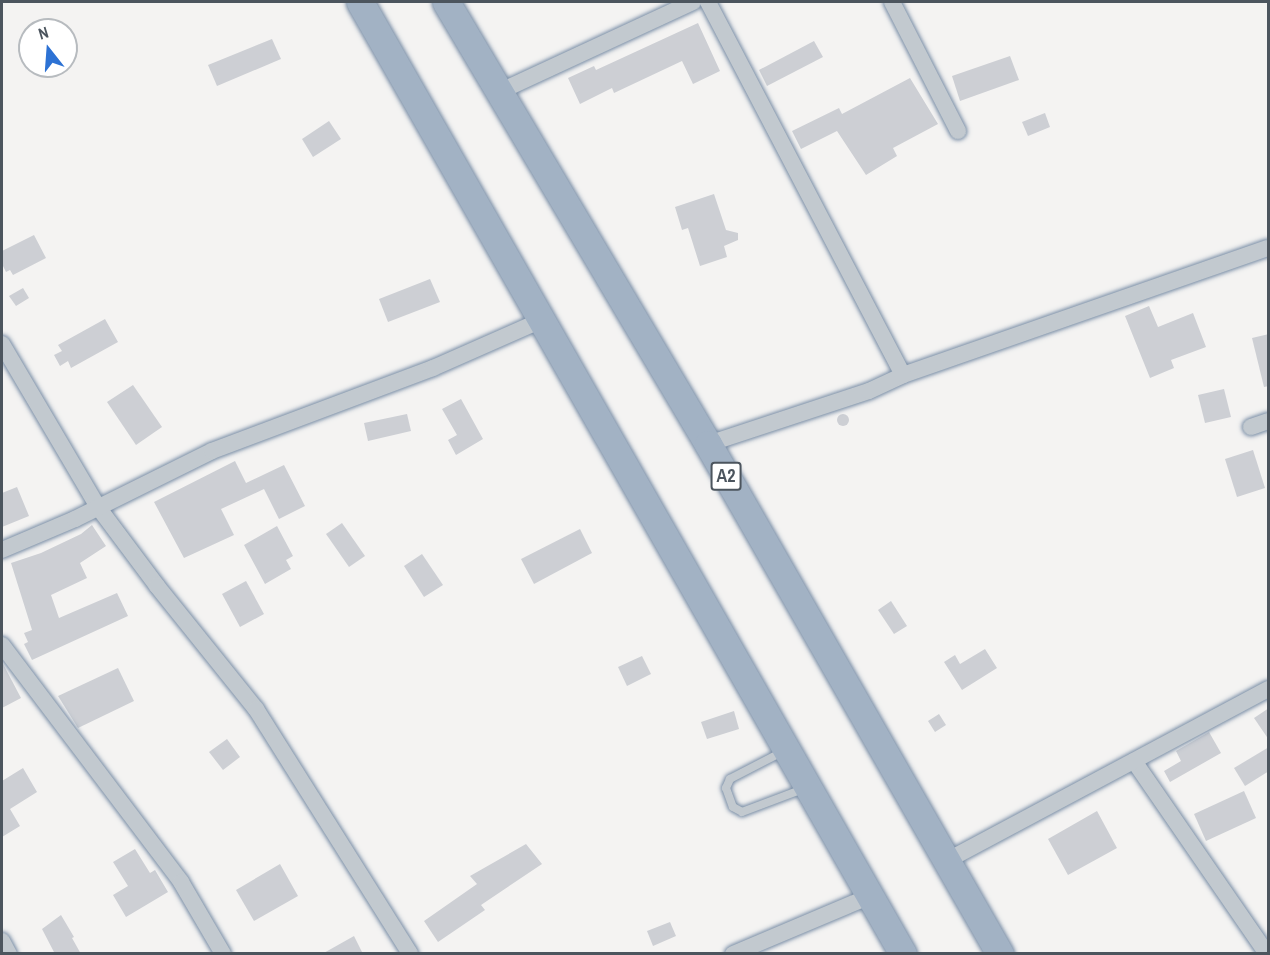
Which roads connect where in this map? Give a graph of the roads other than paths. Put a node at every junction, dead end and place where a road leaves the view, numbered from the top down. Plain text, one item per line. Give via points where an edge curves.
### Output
1 (360, 2) edge
2 (446, 2) edge
3 (693, 2) edge
4 (708, 2) edge
5 (892, 2) edge
6 (500, 92) junction
7 (958, 130) dead end
8 (1269, 248) edge
9 (543, 320) junction
10 (2, 344) edge
11 (903, 375) junction
12 (1269, 421) edge
13 (1251, 427) dead end
14 (708, 444) junction
15 (98, 507) junction
16 (2, 550) edge
17 (2, 645) edge
18 (1269, 689) edge
19 (787, 750) junction
20 (1134, 761) junction
21 (808, 787) junction
22 (948, 860) junction
23 (870, 896) junction
24 (2, 941) edge
25 (9, 954) edge
26 (223, 954) edge
27 (410, 954) edge
28 (733, 954) edge
29 (903, 954) edge
30 (1000, 954) edge
31 (1268, 954) edge

1 - 9 highway
2 - 6 highway, A2
3 - 6 street
4 - 11 street
5 - 7 street
6 - 14 highway, A2
8 - 11 street
9 - 15 street via 434,368 212,451
9 - 19 highway
10 - 15 street
11 - 14 street
12 - 13 street
14 - 22 highway, A2
15 - 16 street
15 - 27 street via 256,709
17 - 26 street via 181,882
18 - 20 street
19 - 21 highway
19 - 21 lane via 730,779 726,788 733,807 742,812
20 - 22 street
20 - 31 street
21 - 23 highway
22 - 30 highway, A2
23 - 28 street
23 - 29 highway
24 - 25 street

